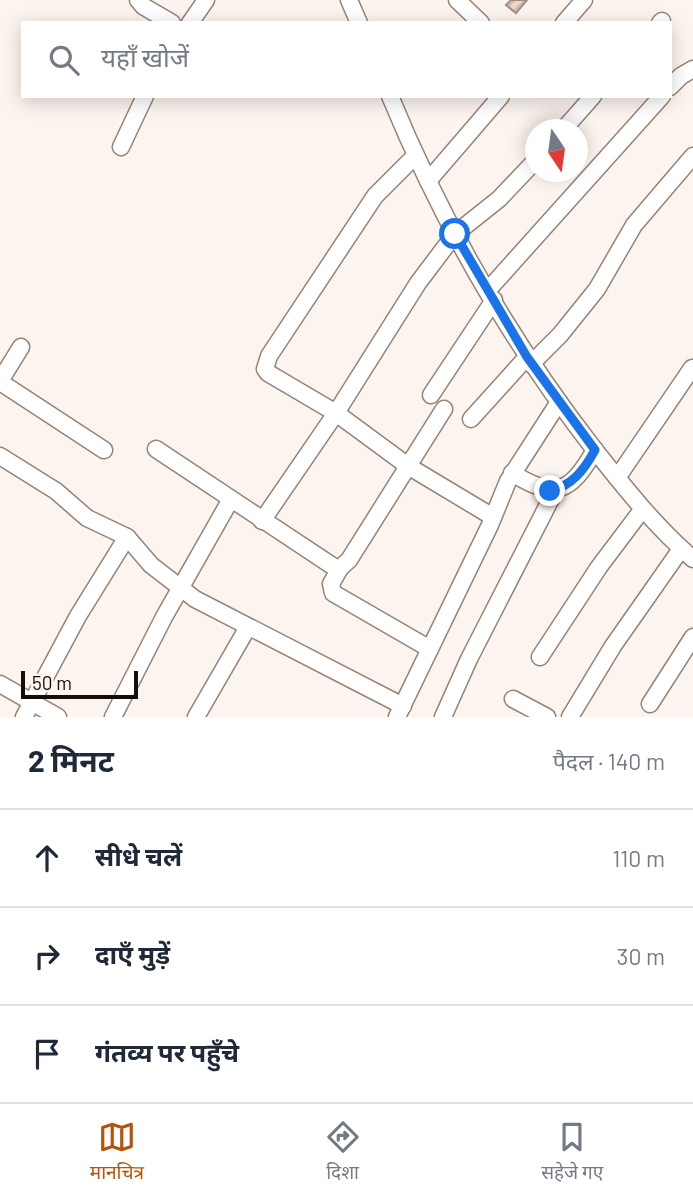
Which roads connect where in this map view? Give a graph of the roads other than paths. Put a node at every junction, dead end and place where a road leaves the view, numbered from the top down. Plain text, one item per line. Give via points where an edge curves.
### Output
1 (138, 0) edge
2 (206, 0) edge
3 (349, 0) edge
4 (457, 0) edge
5 (584, 0) edge
6 (169, 21) edge
7 (191, 21) edge
8 (358, 21) edge
9 (479, 21) edge
10 (566, 21) edge
11 (693, 69) edge
12 (672, 85) edge
13 (144, 98) edge
14 (391, 98) edge
15 (499, 98) edge
16 (591, 98) edge
17 (660, 98) edge
18 (573, 119) edge
19 (121, 147) dead end
20 (415, 156) junction
21 (693, 156) edge
22 (525, 172) edge
23 (428, 181) junction
24 (455, 234) junction
25 (491, 295) junction
26 (20, 347) dead end
27 (529, 360) junction
28 (692, 368) edge
29 (0, 381) edge
30 (431, 395) dead end
31 (559, 402) junction
32 (444, 409) dead end
33 (336, 413) junction
34 (471, 419) dead end
35 (156, 449) dead end
36 (104, 450) dead end
37 (595, 450) junction
38 (0, 456) edge
39 (408, 466) junction
40 (512, 474) junction
41 (617, 478) junction
42 (556, 489) junction
43 (232, 499) junction
44 (642, 510) junction
45 (493, 517) junction
46 (262, 521) junction
47 (127, 537) junction
48 (687, 554) edge
49 (340, 568) junction
50 (181, 587) junction
51 (248, 627) junction
52 (693, 637) edge
53 (430, 649) junction
54 (540, 657) dead end
55 (0, 684) edge
56 (513, 699) dead end
57 (650, 704) dead end
58 (28, 709) edge
59 (400, 712) edge
60 (58, 717) edge
61 (113, 717) edge
62 (195, 717) edge
63 (443, 717) edge
64 (547, 717) edge
65 (570, 717) edge

1 - 6 street
2 - 7 street
3 - 8 street
4 - 9 street
5 - 10 street
11 - 12 street
13 - 19 street
14 - 20 street
15 - 23 street
16 - 18 street
17 - 25 street
20 - 23 street
20 - 33 street via 375,196 267,360 268,373
21 - 27 street via 634,225 597,289 560,335
22 - 24 street
23 - 24 street
24 - 25 street
24 - 33 street via 403,305
25 - 27 street
25 - 30 street
26 - 29 street
27 - 31 street
27 - 34 street
28 - 41 street
29 - 36 street
31 - 37 street
31 - 40 street
32 - 39 street
33 - 39 street
33 - 46 street
35 - 43 street
37 - 41 street
37 - 42 street via 580,475
38 - 47 street via 56,491 87,518
39 - 45 street
39 - 49 street
40 - 42 street via 544,489
40 - 45 street
41 - 44 street
42 - 63 street
43 - 46 street
43 - 50 street
44 - 48 street
44 - 54 street
45 - 53 street
46 - 49 street
47 - 50 street via 150,565
47 - 58 street
48 - 65 street via 612,646
49 - 53 street via 330,588 334,593
50 - 51 street
50 - 61 street
51 - 59 street
51 - 62 street
52 - 57 street
53 - 59 street
55 - 58 street
56 - 64 street
58 - 60 street

